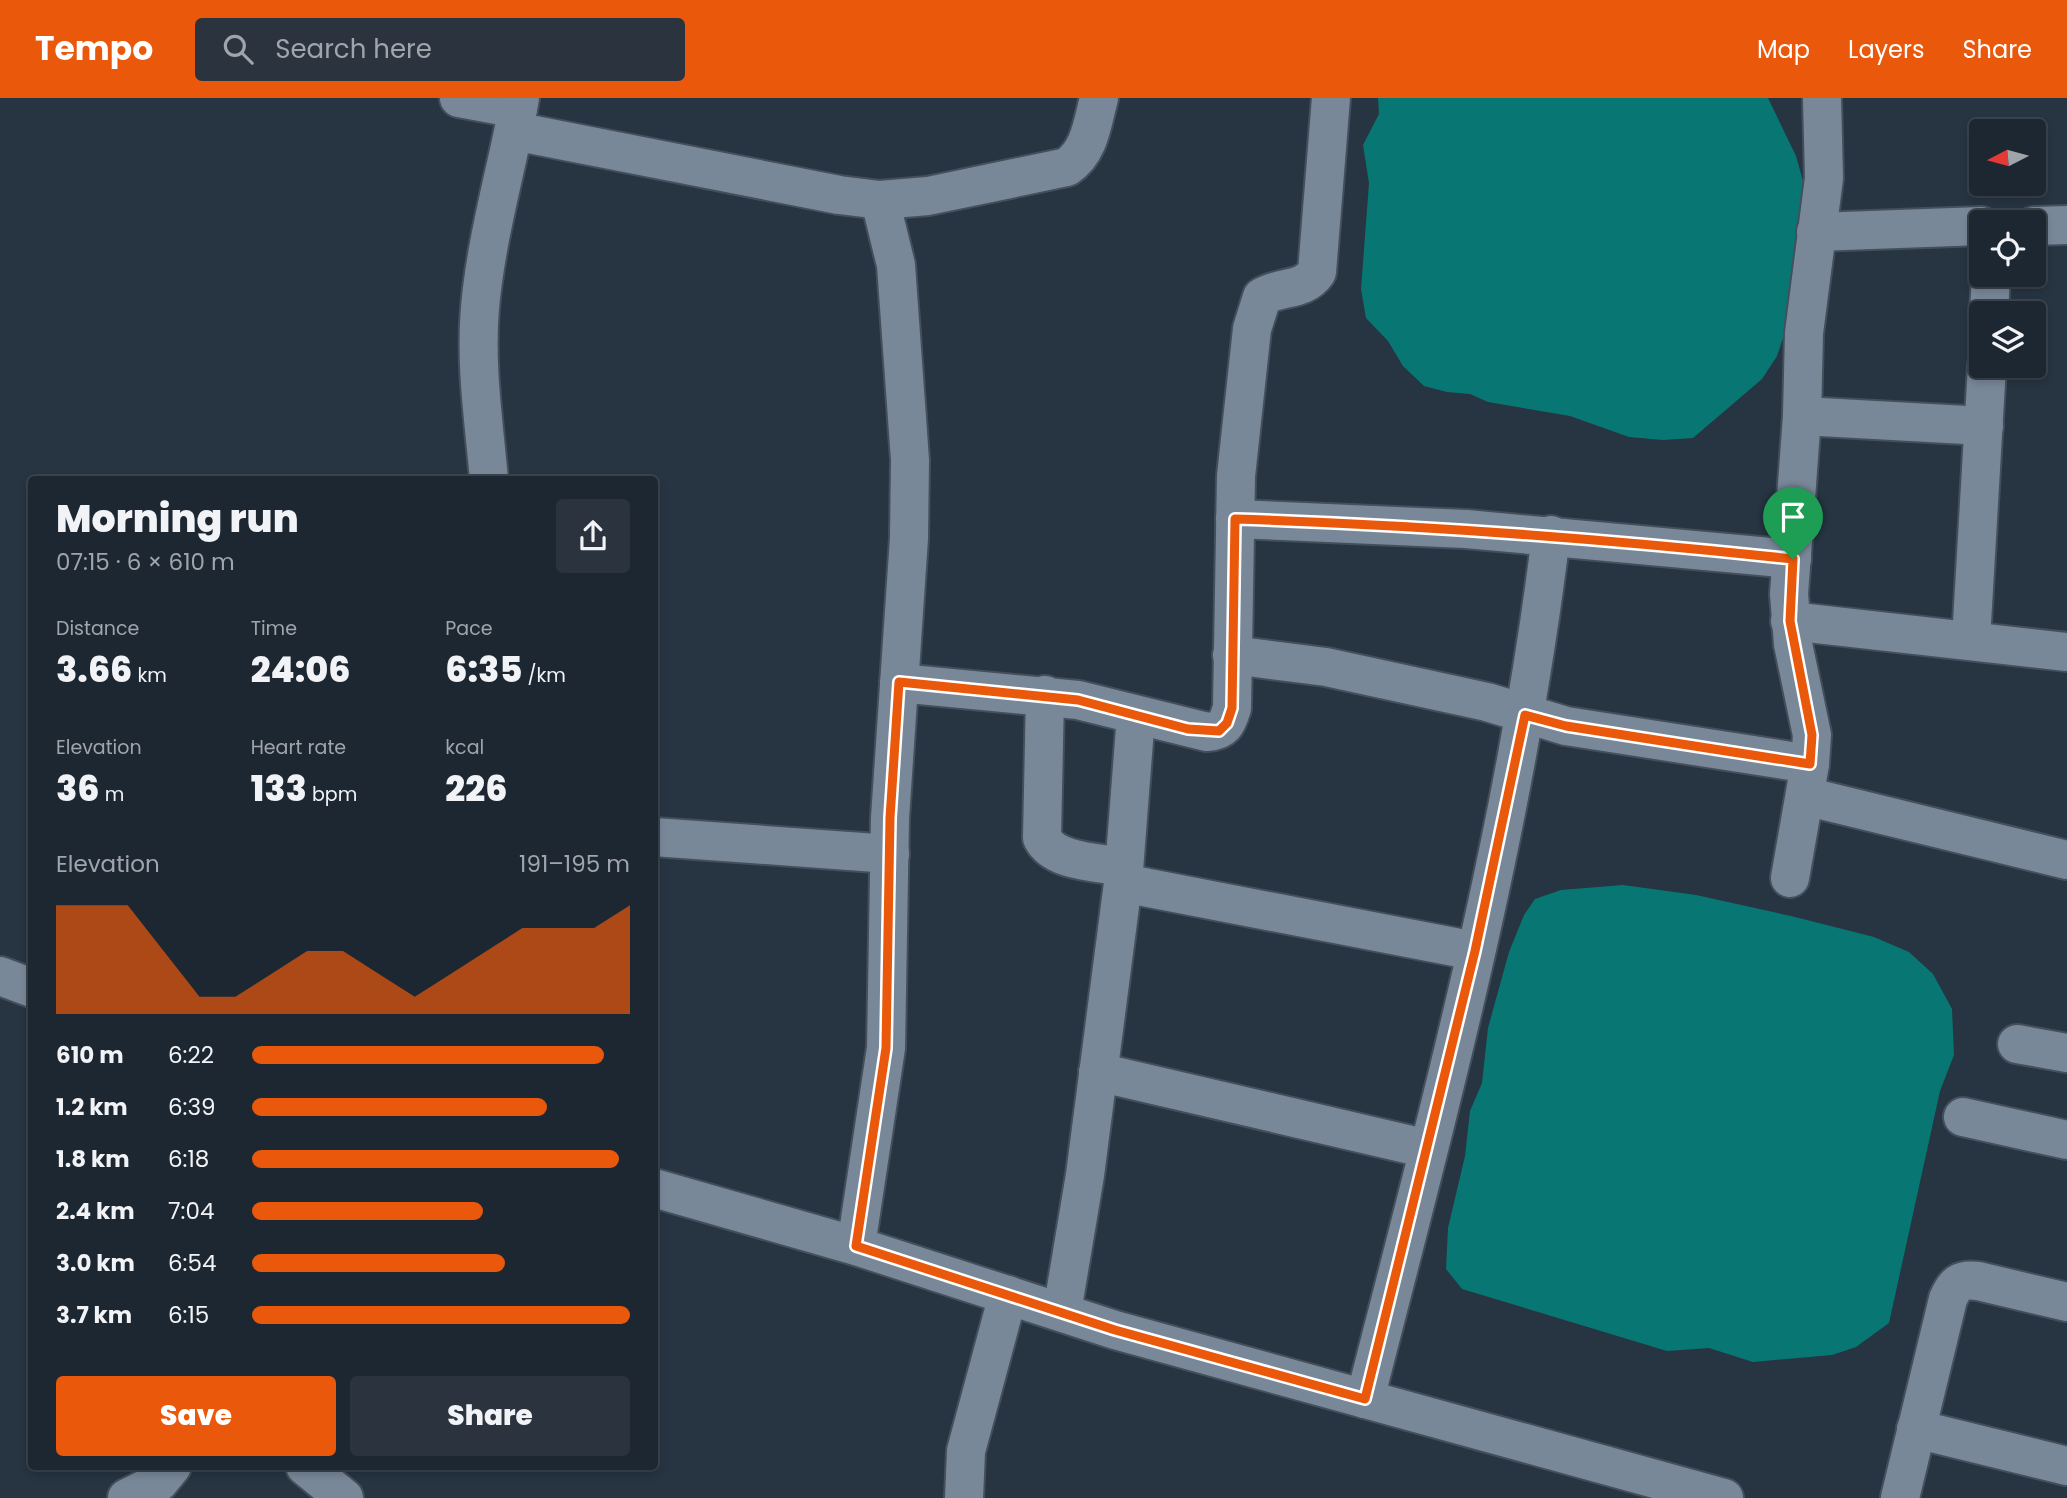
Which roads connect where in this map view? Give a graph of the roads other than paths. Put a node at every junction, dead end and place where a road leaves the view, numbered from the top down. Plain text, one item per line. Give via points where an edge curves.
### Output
1 (459, 98) edge
2 (1099, 98) edge
3 (1331, 98) edge
4 (1822, 98) edge
5 (518, 113) edge
6 (880, 200) junction
7 (2067, 225) edge
8 (1969, 226) edge
9 (2046, 226) edge
10 (1816, 232) junction
11 (1986, 378) edge
12 (1802, 416) junction
13 (1984, 426) junction
14 (489, 476) edge
15 (1235, 519) junction
16 (1551, 535) junction
17 (1793, 559) junction
18 (1790, 621) junction
19 (1971, 640) junction
20 (2067, 652) edge
21 (1232, 655) junction
22 (899, 682) junction
23 (1045, 695) junction
24 (1136, 715) junction
25 (1525, 715) junction
26 (1808, 780) junction
27 (658, 836) edge
28 (890, 854) junction
29 (2067, 860) edge
30 (1123, 875) junction
31 (1790, 878) dead end
32 (1475, 951) junction
33 (0, 976) edge
34 (28, 986) edge
35 (2017, 1044) dead end
36 (2067, 1052) edge
37 (1097, 1072) junction
38 (1963, 1117) dead end
39 (2067, 1140) edge
40 (1428, 1149) junction
41 (658, 1189) edge
42 (856, 1246) junction
43 (1008, 1295) junction
44 (2067, 1302) edge
45 (1062, 1312) junction
46 (1365, 1399) junction
47 (1916, 1429) junction
48 (2067, 1466) edge
49 (169, 1470) edge
50 (1685, 1493) edge
51 (127, 1498) edge
52 (964, 1498) edge
53 (1724, 1498) edge
54 (1900, 1498) edge

1 - 5 street
2 - 6 street via 1086,146 1067,167 928,196
3 - 15 street via 1317,272 1301,287 1271,291 1262,297 1252,329
4 - 10 street via 1824,178
5 - 6 street via 839,195
5 - 14 street via 480,309 479,373
6 - 22 street via 896,265 910,460
7 - 9 street
8 - 10 street
10 - 12 street via 1804,334
11 - 13 street
12 - 13 street
12 - 17 street
13 - 19 street
15 - 16 street
15 - 21 street
16 - 17 street
16 - 25 street
17 - 18 street
18 - 19 street
18 - 26 street via 1812,735
19 - 20 street
21 - 24 street via 1232,708 1219,731 1188,729
21 - 25 street via 1326,667 1488,702
22 - 23 street
22 - 28 street
23 - 24 street
23 - 30 street via 1042,838 1057,854
24 - 30 street
25 - 26 street
25 - 32 street
26 - 29 street
26 - 31 street
27 - 28 street
28 - 42 street via 886,1048
30 - 32 street
30 - 37 street
32 - 40 street
33 - 34 street
35 - 36 street
37 - 40 street
37 - 45 street
38 - 39 street
40 - 46 street
41 - 42 street
42 - 43 street
43 - 45 street
43 - 52 street via 966,1451
44 - 47 street via 1978,1281 1963,1279 1954,1285
45 - 46 street
46 - 50 street
47 - 48 street
47 - 54 street
49 - 51 street via 159,1482
50 - 53 street

